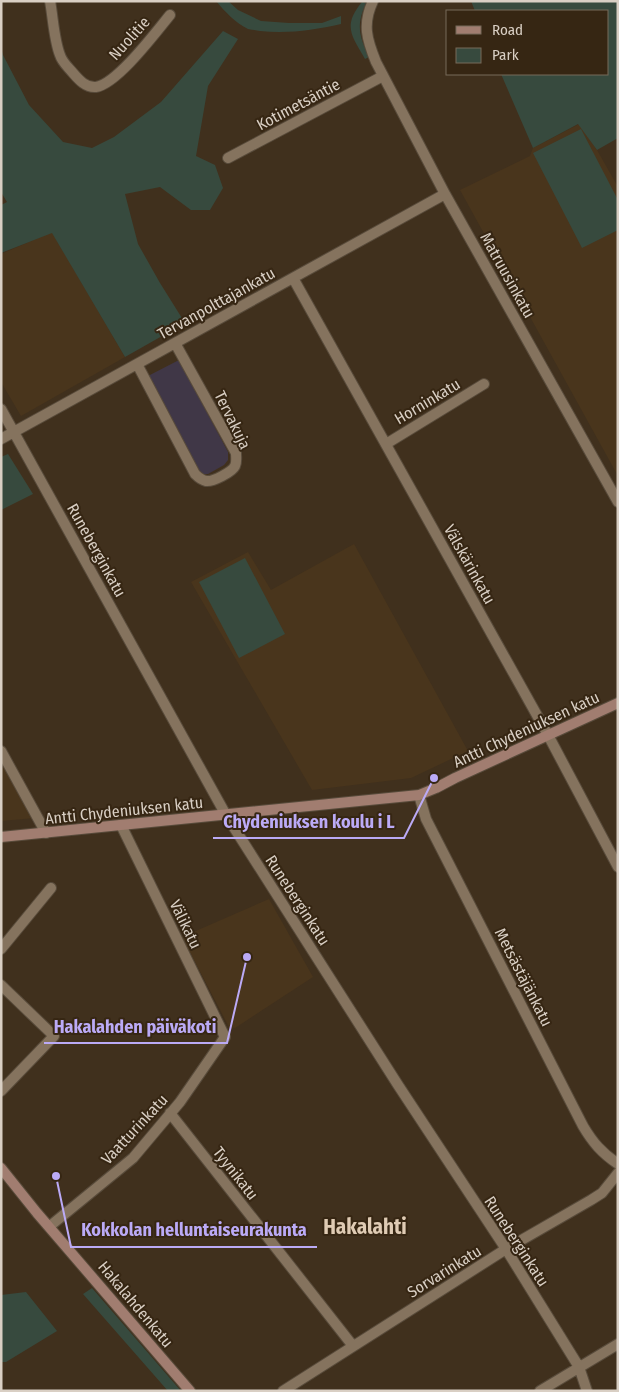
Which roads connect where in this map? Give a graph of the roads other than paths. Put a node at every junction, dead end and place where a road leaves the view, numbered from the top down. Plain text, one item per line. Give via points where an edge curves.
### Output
1 (50, 1) edge
2 (373, 1) edge
3 (170, 15) dead end
4 (383, 76) junction
5 (228, 158) dead end
6 (445, 194) junction
7 (293, 278) junction
8 (175, 343) junction
9 (137, 364) junction
10 (484, 384) dead end
11 (1, 409) edge
12 (14, 432) junction
13 (1, 438) edge
14 (386, 444) junction
15 (618, 502) edge
16 (618, 703) edge
17 (548, 735) junction
18 (1, 751) edge
19 (419, 795) junction
20 (226, 815) junction
21 (121, 825) junction
22 (46, 833) junction
23 (1, 837) edge
24 (618, 867) edge
25 (51, 888) dead end
26 (1, 949) edge
27 (1, 984) edge
28 (225, 1036) joint
29 (1, 1090) edge
30 (170, 1113) junction
31 (618, 1164) edge
32 (1, 1168) edge
33 (618, 1174) edge
34 (50, 1226) junction
35 (506, 1250) junction
36 (618, 1344) edge
37 (353, 1346) junction
38 (579, 1367) junction
39 (190, 1391) edge
40 (282, 1391) edge
41 (540, 1391) edge
42 (587, 1391) edge

1 - 3 street, Nuolitie via 59,54 86,86 96,87 126,67
2 - 4 street, Matruusinkatu via 366,32
4 - 5 street, Kotimetsäntie
4 - 6 street, Matruusinkatu
6 - 7 street, Tervanpolttajankatu
6 - 15 street, Matruusinkatu
7 - 8 street, Tervanpolttajankatu
7 - 14 street, Välskärinkatu
8 - 9 street, Tervanpolttajankatu
8 - 9 street, Tervakuja via 236,453 235,468 222,476 206,481 195,474
9 - 12 street, Tervanpolttajankatu
10 - 14 street, Horninkatu
11 - 12 street, Runeberginkatu
12 - 13 street, Tervanpolttajankatu
12 - 20 street, Runeberginkatu
14 - 17 street, Välskärinkatu
16 - 17 main road, Antti Chydeniuksen katu
17 - 19 main road, Antti Chydeniuksen katu
17 - 24 street, Välskärinkatu
18 - 22 street
19 - 20 main road, Antti Chydeniuksen katu
19 - 31 street, Metsästäjänkatu via 426,819 583,1126 601,1151
20 - 21 main road, Antti Chydeniuksen katu
20 - 35 street, Runeberginkatu
21 - 22 main road, Antti Chydeniuksen katu
21 - 28 street, Välikatu
22 - 23 main road, Antti Chydeniuksen katu
25 - 26 street
27 - 29 street via 54,1036
28 - 30 street, Vaatturinkatu
30 - 34 street, Vaatturinkatu via 133,1158
30 - 37 street, Tyynikatu
32 - 34 main road, Hakalahdenkatu
33 - 35 street, Sorvarinkatu via 602,1193
34 - 39 main road, Hakalahdenkatu
35 - 37 street, Sorvarinkatu
35 - 38 street, Runeberginkatu
36 - 38 street
37 - 40 street, Sorvarinkatu
38 - 41 street
38 - 42 street, Runeberginkatu

